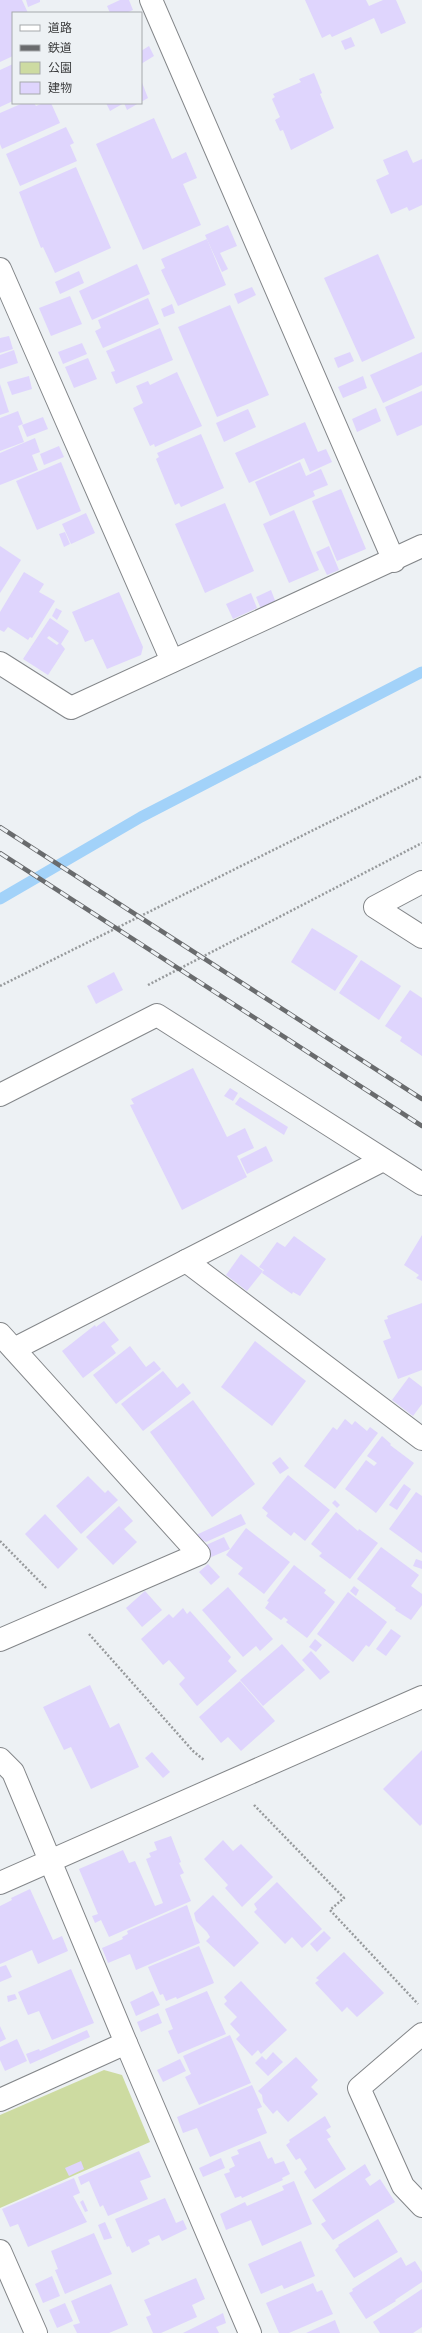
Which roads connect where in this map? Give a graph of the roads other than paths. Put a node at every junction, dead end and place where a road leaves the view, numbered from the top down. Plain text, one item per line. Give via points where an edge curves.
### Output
1 (151, 0) edge
2 (0, 269) edge
3 (422, 546) edge
4 (394, 560) junction
5 (172, 661) junction
6 (0, 662) edge
7 (422, 882) edge
8 (422, 937) edge
9 (0, 1095) edge
10 (383, 1160) junction
11 (422, 1184) edge
12 (186, 1261) junction
13 (7, 1341) edge
14 (422, 1439) edge
15 (0, 1640) edge
16 (422, 1697) edge
17 (0, 1759) edge
18 (50, 1861) junction
19 (0, 1883) edge
20 (422, 2034) edge
21 (126, 2043) junction
22 (0, 2100) edge
23 (422, 2206) edge
24 (0, 2251) edge
25 (36, 2333) edge
26 (250, 2333) edge

1 - 4 street
2 - 5 street
3 - 4 street
4 - 5 street
5 - 6 street via 71,708
7 - 8 street via 375,907
9 - 10 street via 157,1015
10 - 11 street
10 - 12 street
12 - 13 street
12 - 14 street
13 - 15 street via 199,1554
16 - 18 street
17 - 18 street via 13,1772
18 - 19 street
18 - 21 street
20 - 23 street via 359,2088 403,2186
21 - 22 street
21 - 26 street
24 - 25 street

